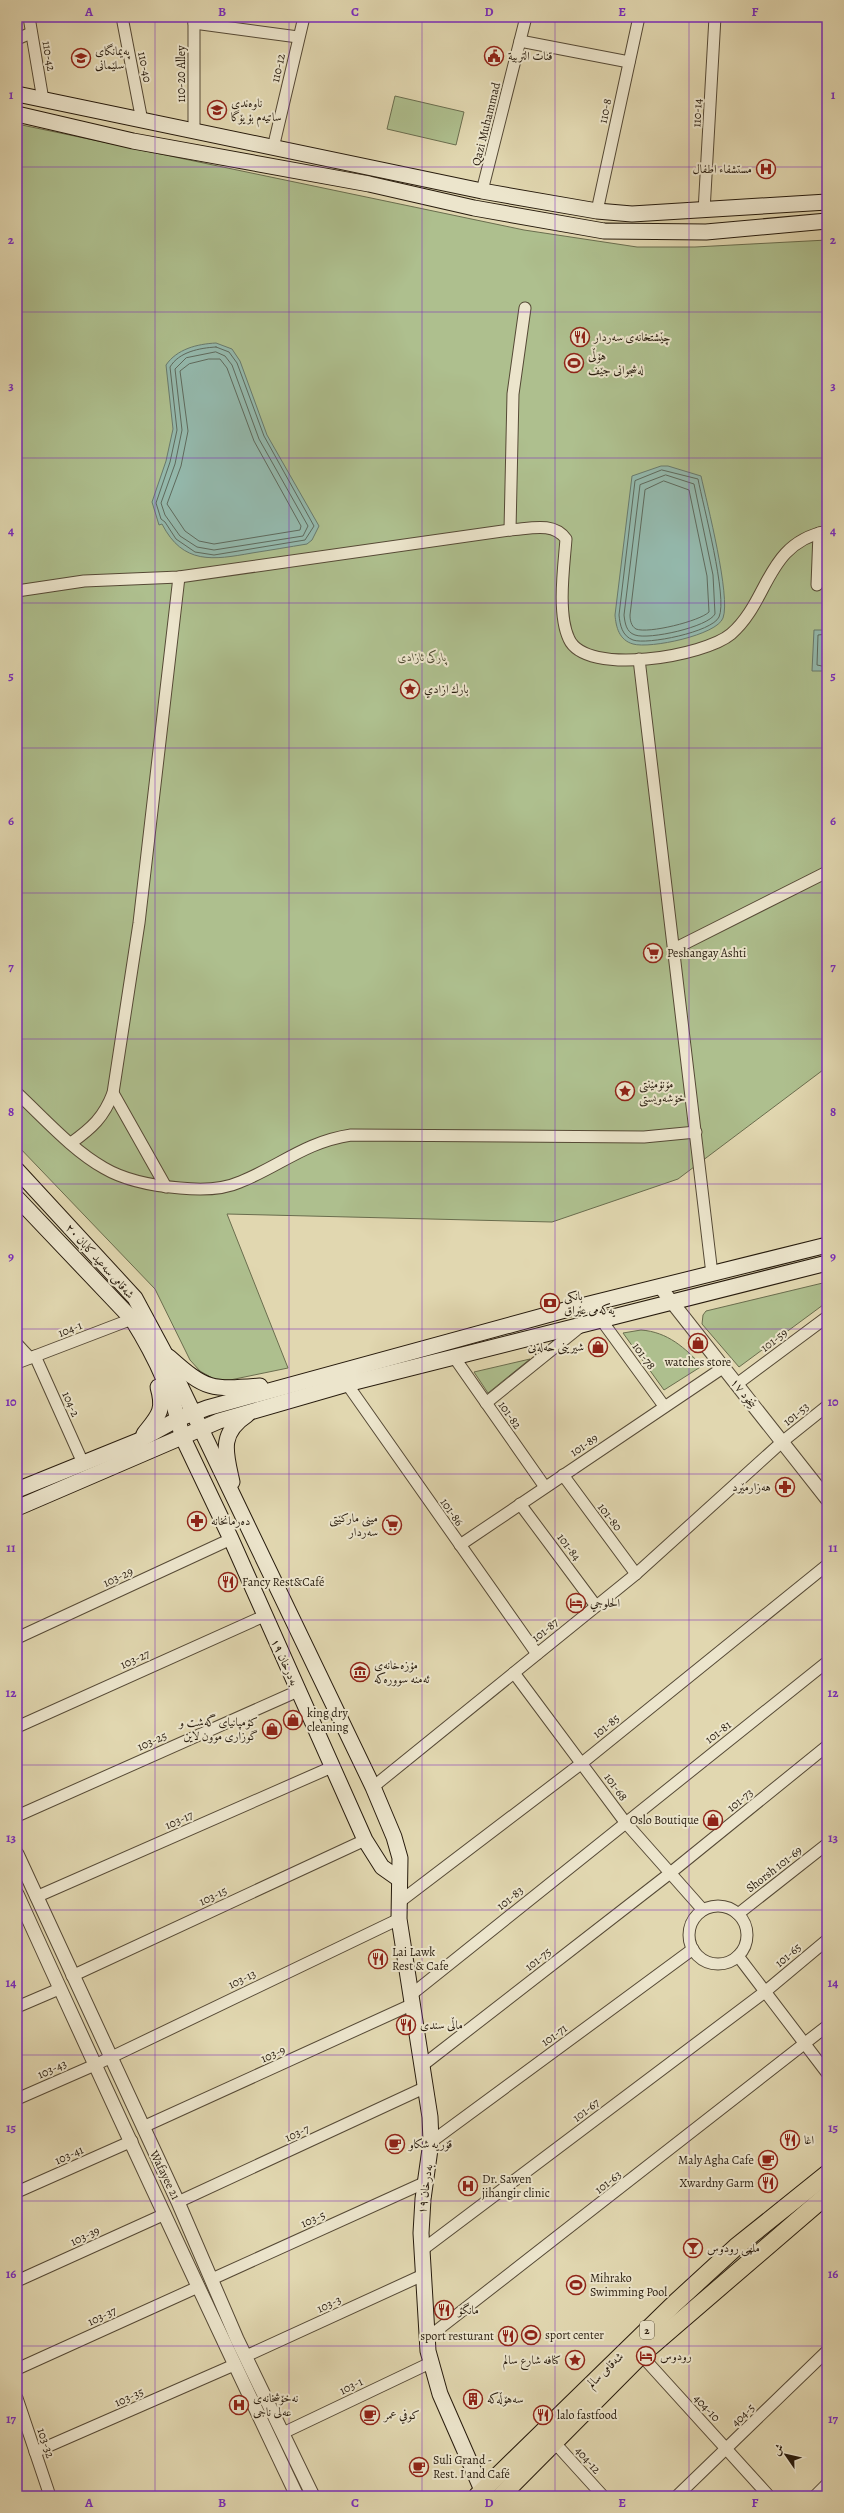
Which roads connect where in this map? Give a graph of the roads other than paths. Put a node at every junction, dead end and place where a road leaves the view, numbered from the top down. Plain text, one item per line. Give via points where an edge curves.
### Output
1 (29, 17) edge
2 (122, 17) edge
3 (304, 17) edge
4 (526, 17) edge
5 (639, 17) edge
6 (716, 17) edge
7 (194, 20) edge
8 (31, 33) junction
9 (298, 37) junction
10 (17, 39) edge
11 (520, 41) junction
12 (629, 62) junction
13 (17, 94) edge
14 (43, 100) junction
15 (17, 114) edge
16 (142, 121) junction
17 (194, 131) junction
18 (224, 138) junction
19 (273, 148) junction
20 (221, 158) junction
21 (482, 191) junction
22 (827, 202) edge
23 (597, 211) junction
24 (704, 211) junction
25 (827, 221) edge
26 (525, 308) dead end
27 (510, 530) junction
28 (823, 532) edge
29 (179, 577) junction
30 (817, 585) dead end
31 (17, 591) edge
32 (639, 659) junction
33 (827, 872) edge
34 (674, 949) junction
35 (17, 1093) edge
36 (113, 1093) junction
37 (696, 1132) junction
38 (71, 1143) junction
39 (17, 1170) edge
40 (166, 1187) junction
41 (17, 1198) edge
42 (827, 1245) edge
43 (827, 1264) edge
44 (712, 1274) junction
45 (660, 1287) junction
46 (673, 1303) junction
47 (827, 1317) edge
48 (132, 1319) junction
49 (602, 1321) junction
50 (582, 1325) junction
51 (17, 1344) edge
52 (147, 1345) junction
53 (164, 1352) junction
54 (33, 1357) junction
55 (454, 1357) junction
56 (17, 1363) edge
57 (724, 1367) junction
58 (295, 1383) junction
59 (347, 1384) junction
60 (737, 1384) junction
61 (486, 1403) junction
62 (664, 1406) junction
63 (827, 1406) edge
64 (258, 1410) junction
65 (193, 1413) junction
66 (178, 1419) junction
67 (200, 1428) junction
68 (182, 1436) junction
69 (138, 1441) junction
70 (782, 1442) junction
71 (131, 1460) junction
72 (83, 1463) junction
73 (198, 1467) junction
74 (563, 1475) junction
75 (545, 1487) junction
76 (17, 1490) edge
77 (827, 1499) edge
78 (520, 1504) junction
79 (17, 1508) edge
80 (238, 1509) junction
81 (231, 1539) junction
82 (460, 1545) junction
83 (827, 1564) edge
84 (636, 1574) junction
85 (596, 1606) junction
86 (264, 1616) junction
87 (17, 1638) edge
88 (536, 1654) junction
89 (827, 1662) edge
90 (514, 1673) junction
91 (298, 1691) junction
92 (17, 1727) edge
93 (827, 1746) edge
94 (582, 1763) junction
95 (332, 1767) junction
96 (373, 1787) junction
97 (17, 1816) edge
98 (625, 1822) junction
99 (364, 1840) junction
100 (827, 1844) edge
101 (17, 1854) edge
102 (669, 1874) junction
103 (399, 1879) junction
104 (17, 1894) edge
105 (36, 1898) junction
106 (398, 1903) junction
107 (703, 1910) junction
108 (21, 1911) edge
109 (738, 1914) junction
110 (399, 1919) junction
111 (827, 1940) edge
112 (693, 1949) junction
113 (738, 1956) junction
114 (72, 1976) junction
115 (59, 1989) junction
116 (766, 1991) junction
117 (412, 1999) junction
118 (17, 2007) edge
119 (827, 2026) edge
120 (805, 2044) junction
121 (111, 2057) junction
122 (97, 2064) junction
123 (423, 2065) junction
124 (827, 2073) edge
125 (426, 2087) junction
126 (17, 2099) edge
127 (143, 2127) junction
128 (132, 2141) junction
129 (431, 2142) junction
130 (827, 2161) edge
131 (827, 2174) edge
132 (426, 2182) junction
133 (17, 2192) edge
134 (827, 2196) edge
135 (178, 2202) junction
136 (827, 2210) edge
137 (165, 2214) junction
138 (736, 2247) junction
139 (422, 2250) junction
140 (756, 2257) junction
141 (423, 2275) junction
142 (212, 2279) junction
143 (17, 2281) edge
144 (198, 2286) junction
145 (426, 2339) junction
146 (827, 2351) edge
147 (641, 2355) junction
148 (246, 2356) junction
149 (430, 2362) junction
150 (234, 2365) junction
151 (17, 2369) edge
152 (17, 2398) edge
153 (283, 2433) junction
154 (554, 2442) junction
155 (727, 2449) junction
156 (35, 2452) junction
157 (827, 2484) edge
158 (480, 2493) edge
159 (50, 2496) edge
160 (297, 2496) edge
161 (313, 2496) edge
162 (501, 2496) edge
163 (603, 2496) edge
164 (677, 2496) edge
165 (769, 2496) edge
166 (815, 2496) edge

1 - 8 street, 110-42
2 - 16 street, 110-40
3 - 9 street, 110-12
4 - 11 street, Qazi Muhammad
5 - 12 street, 110-8
6 - 24 street, 110-14
7 - 9 street
7 - 17 street, 110-20 Alley
8 - 10 street
8 - 14 street, 110-42
9 - 19 street, 110-12
11 - 12 street
11 - 21 street, Qazi Muhammad
12 - 23 street, 110-8
13 - 14 main road
14 - 16 main road
15 - 20 main road
16 - 17 main road
17 - 18 main road
18 - 19 main road
18 - 20 main road
19 - 21 main road
20 - 25 main road via 369,184 474,208 604,230 706,232
21 - 23 main road
22 - 24 main road
23 - 24 main road via 632,214
26 - 27 street via 513,394
27 - 29 street
27 - 32 street via 551,527 560,531 566,539 564,611 569,640 575,647 586,654 603,659
28 - 30 street
28 - 32 street via 789,550 777,562 748,615 729,635 692,651
29 - 31 street via 84,581
29 - 36 street via 139,923
32 - 34 street
33 - 34 street
34 - 37 street
35 - 38 street
36 - 38 street via 99,1122
36 - 40 street
37 - 40 street via 644,1137 351,1135 330,1138 308,1146 239,1183 194,1189
37 - 44 street
38 - 40 street via 96,1163 118,1175
39 - 53 main road, شەقامی سەعید کابان ٢٠ via 135,1298
41 - 48 main road, شەقامی سەعید کابان ٢٠
42 - 44 main road
43 - 46 main road
44 - 45 main road
45 - 46 street, بێخود ١٧
45 - 58 main road
46 - 49 main road
46 - 57 street, بێخود ١٧
47 - 60 street, 101-59
48 - 52 main road, شەقامی سەعید کابان ٢٠
48 - 54 street, 104-1
49 - 50 main road
49 - 62 street, 101-78
50 - 55 main road
50 - 61 street
51 - 54 street, 104-2
52 - 66 main road, شەقامی سەعید کابان ٢٠
52 - 69 main road via 161,1396 161,1410
53 - 58 main road via 195,1380 210,1386 226,1388
53 - 65 main road, شەقامی سەعید کابان ٢٠
54 - 56 street, 104-1
54 - 72 street, 104-2
55 - 59 main road
55 - 61 street, 101-82
57 - 60 street, بێخود ١٧
57 - 62 street, 101-89
58 - 65 main road
59 - 64 main road
59 - 82 street, 101-86
60 - 70 street, بێخود ١٧
61 - 75 street, 101-82
62 - 74 street, 101-89
63 - 70 street, 101-53
64 - 67 main road
64 - 80 main road via 234,1425 226,1446
65 - 66 main road
65 - 67 main road, شەقامی سەعید کابان ٢٠
66 - 68 main road, شەقامی سەعید کابان ٢٠
66 - 69 main road
67 - 68 main road
67 - 80 main road, بەدرخان ١٩
68 - 71 main road
68 - 73 main road, بەدرخان ١٩
69 - 72 main road
70 - 77 street, بێخود ١٧
70 - 84 street, 101-87
71 - 73 main road via 179,1449
71 - 79 main road
72 - 76 main road
73 - 81 main road, بەدرخان ١٩
74 - 75 street, 101-89
74 - 84 street, 101-80
75 - 78 street, 101-89
78 - 82 street, 101-89
78 - 85 street, 101-84
80 - 96 main road, بەدرخان ١٩
81 - 86 main road, بەدرخان ١٩
81 - 87 street, 103-29
82 - 88 street, 101-86
83 - 94 street, 101-85
84 - 85 street, 101-87
85 - 88 street, 101-87
86 - 91 main road, بەدرخان ١٩
86 - 92 street, 103-27
88 - 90 street, 101-87
89 - 98 street, 101-81
90 - 94 street, 101-68
90 - 96 street, 101-87
91 - 95 main road, بەدرخان ١٩
91 - 97 street, 103-25
93 - 102 street, 101-73
94 - 98 street, 101-68
94 - 106 street, 101-85
95 - 99 main road, بەدرخان ١٩
95 - 105 street, 103-17
96 - 103 main road, بەدرخان ١٩ via 398,1847
98 - 102 street, 101-68
98 - 117 street, 101-83
99 - 103 main road, بەدرخان ١٩ via 382,1867
99 - 114 street, 103-15
100 - 109 street, Shorsh 101-69
101 - 105 street, Wafayee 21
102 - 107 street, 101-68
102 - 123 street, 101-75
103 - 106 main road, بەدرخان ١٩
104 - 108 street, Wafayee 21
105 - 114 street, Wafayee 21
106 - 110 main road, بەدرخان ١٩
107 - 109 street via 721,1907
107 - 112 street via 690,1928
108 - 115 street, Wafayee 21
109 - 113 street via 743,1921 746,1935 744,1948
110 - 117 main road, بەدرخان ١٩
110 - 121 street, 103-13
111 - 116 street, 101-65
112 - 113 street via 698,1956 714,1964 731,1961
112 - 129 street, 101-71
113 - 116 street
114 - 121 street, Wafayee 21
115 - 118 street
115 - 122 street, Wafayee 21
116 - 120 street
116 - 139 street, 101-67
117 - 123 main road, بەدرخان ١٩
117 - 127 street, 103-9
119 - 120 street, 101-63
120 - 124 street
120 - 145 street, 101-63
121 - 122 street, 103-13
121 - 127 street, Wafayee 21
122 - 126 street, 103-43
122 - 128 street, Wafayee 21
123 - 125 main road, بەدرخان ١٩
125 - 129 main road, بەدرخان ١٩
125 - 135 street, 103-7
127 - 135 street, Wafayee 21
128 - 133 street, 103-41
128 - 137 street, Wafayee 21
129 - 132 main road, بەدرخان ١٩
130 - 138 main road, شەقامی سالم via 790,2192
131 - 138 main road, شەقامی سالم / 2
132 - 139 main road, بەدرخان ١٩ via 421,2216
132 - 142 street, 103-5
134 - 140 main road, شەقامی سالم / 2
135 - 142 street, Wafayee 21
136 - 140 main road, شەقامی سالم via 796,2234
137 - 143 street, 103-39
137 - 144 street, Wafayee 21
138 - 158 main road, شەقامی سالم / 2 via 612,2363
139 - 141 main road, بەدرخان ١٩
140 - 147 main road, شەقامی سالم / 2
141 - 145 main road, بەدرخان ١٩
141 - 148 street, 103-3
142 - 148 street, Wafayee 21
144 - 150 street, Wafayee 21
144 - 151 street, 103-37
145 - 149 main road, بەدرخان ١٩
146 - 155 street, 404-5
147 - 154 main road, شەقامی سالم / 2
147 - 155 street, 404-10
148 - 153 street, Wafayee 21
149 - 153 street, 103-1
149 - 158 main road, بەدرخان ١٩
150 - 156 street, 103-35
150 - 160 street, Wafayee 21
152 - 156 street, 103-32
153 - 161 street, Wafayee 21
154 - 162 main road, شەقامی سالم / 2
154 - 163 street, 404-12
155 - 164 street, 404-5
155 - 165 street, 404-10
156 - 159 street, 103-32
157 - 166 street

